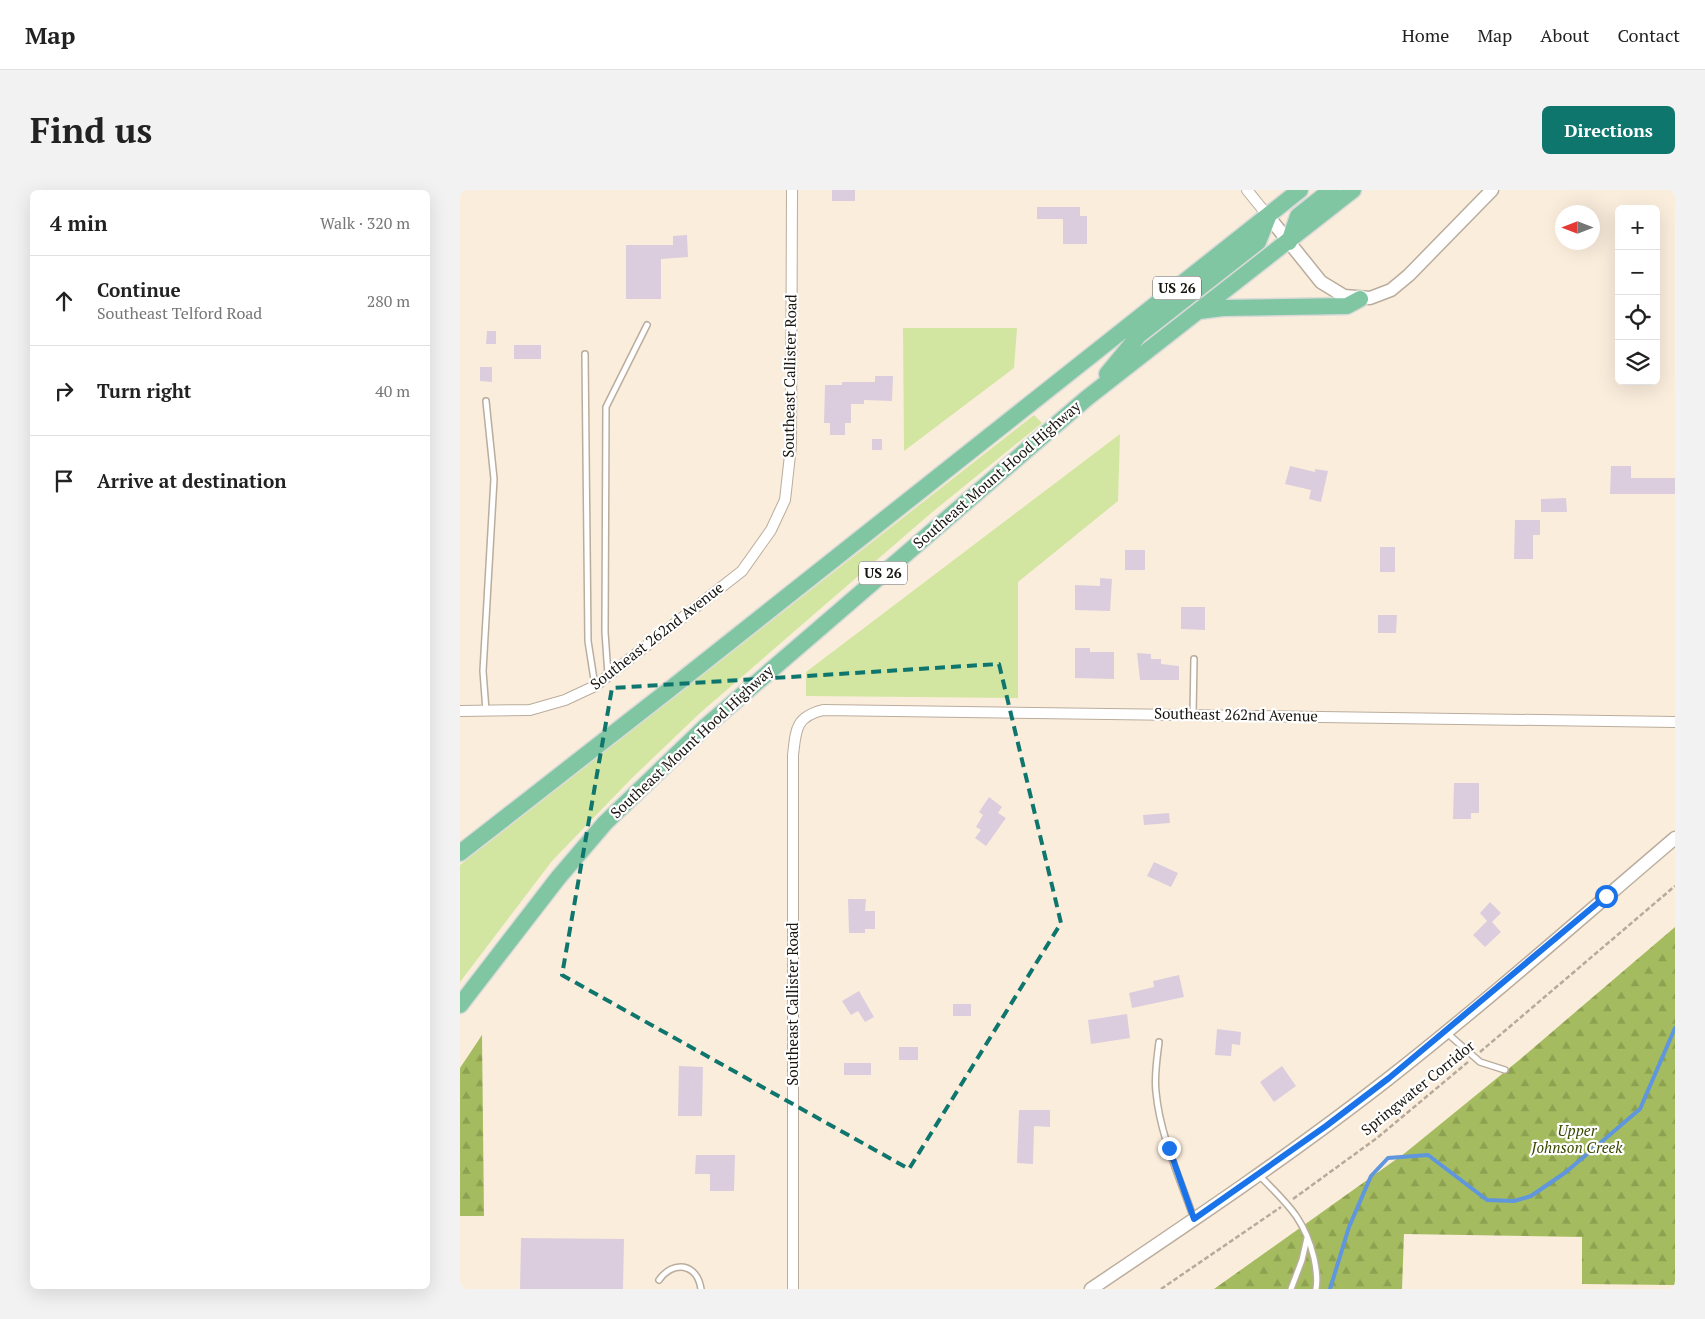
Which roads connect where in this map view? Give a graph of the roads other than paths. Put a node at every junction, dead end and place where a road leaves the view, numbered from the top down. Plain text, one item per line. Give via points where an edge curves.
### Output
1 (792, 190) edge
2 (1247, 190) edge
3 (1300, 190) edge
4 (1331, 190) edge
5 (1353, 190) edge
6 (1492, 190) edge
7 (1268, 216) junction
8 (1289, 242) junction
9 (1360, 299) junction
10 (1199, 311) junction
11 (647, 325) dead end
12 (585, 354) dead end
13 (1087, 398) junction
14 (486, 401) dead end
15 (755, 553) joint
16 (1194, 659) dead end
17 (608, 676) junction
18 (595, 686) junction
19 (460, 711) edge
20 (486, 711) junction
21 (1193, 714) junction
22 (801, 720) joint
23 (1675, 722) edge
24 (1674, 840) edge
25 (460, 853) edge
26 (460, 1005) edge
27 (1446, 1032) junction
28 (1158, 1042) dead end
29 (1504, 1070) dead end
30 (1259, 1175) junction
31 (1194, 1219) junction
32 (1308, 1235) junction
33 (659, 1280) dead end
34 (701, 1289) edge
35 (793, 1289) edge
36 (1091, 1289) edge
37 (1291, 1289) edge
38 (1316, 1289) edge

1 - 15 street, Southeast Callister Road via 790,455 785,500 771,530
2 - 7 street
3 - 7 highway, Southeast Mount Hood Highway / US 26
4 - 8 highway via 1298,216
5 - 8 highway, Southeast Mount Hood Highway / US 26
6 - 9 street via 1391,290
7 - 8 street
7 - 13 highway via 1258,242 1139,335
7 - 25 highway, Southeast Mount Hood Highway / US 26
8 - 9 street via 1321,282 1338,293
8 - 10 highway, Southeast Mount Hood Highway / US 26
9 - 10 highway via 1347,306
10 - 13 highway, Southeast Mount Hood Highway / US 26
11 - 17 lane via 606,407 605,632
12 - 18 lane via 588,641
13 - 26 highway, Southeast Mount Hood Highway / US 26 via 726,708 635,792 558,878
14 - 20 lane via 494,479 483,671
15 - 17 street, Southeast 262nd Avenue via 742,571
16 - 21 lane
17 - 18 street, Southeast 262nd Avenue
18 - 20 street, Southeast 262nd Avenue via 565,700 530,710
19 - 20 street, Southeast 262nd Avenue
21 - 22 street, Southeast 262nd Avenue via 823,710 808,713
21 - 23 street, Southeast 262nd Avenue
22 - 35 street, Southeast Callister Road via 793,755
24 - 27 street
27 - 29 lane via 1474,1058
27 - 30 street
28 - 31 lane via 1155,1077 1158,1109
30 - 31 street
30 - 32 lane via 1298,1215
31 - 36 street
32 - 37 lane
32 - 38 lane via 1317,1271
33 - 34 lane via 666,1271 678,1266 688,1268 697,1276

